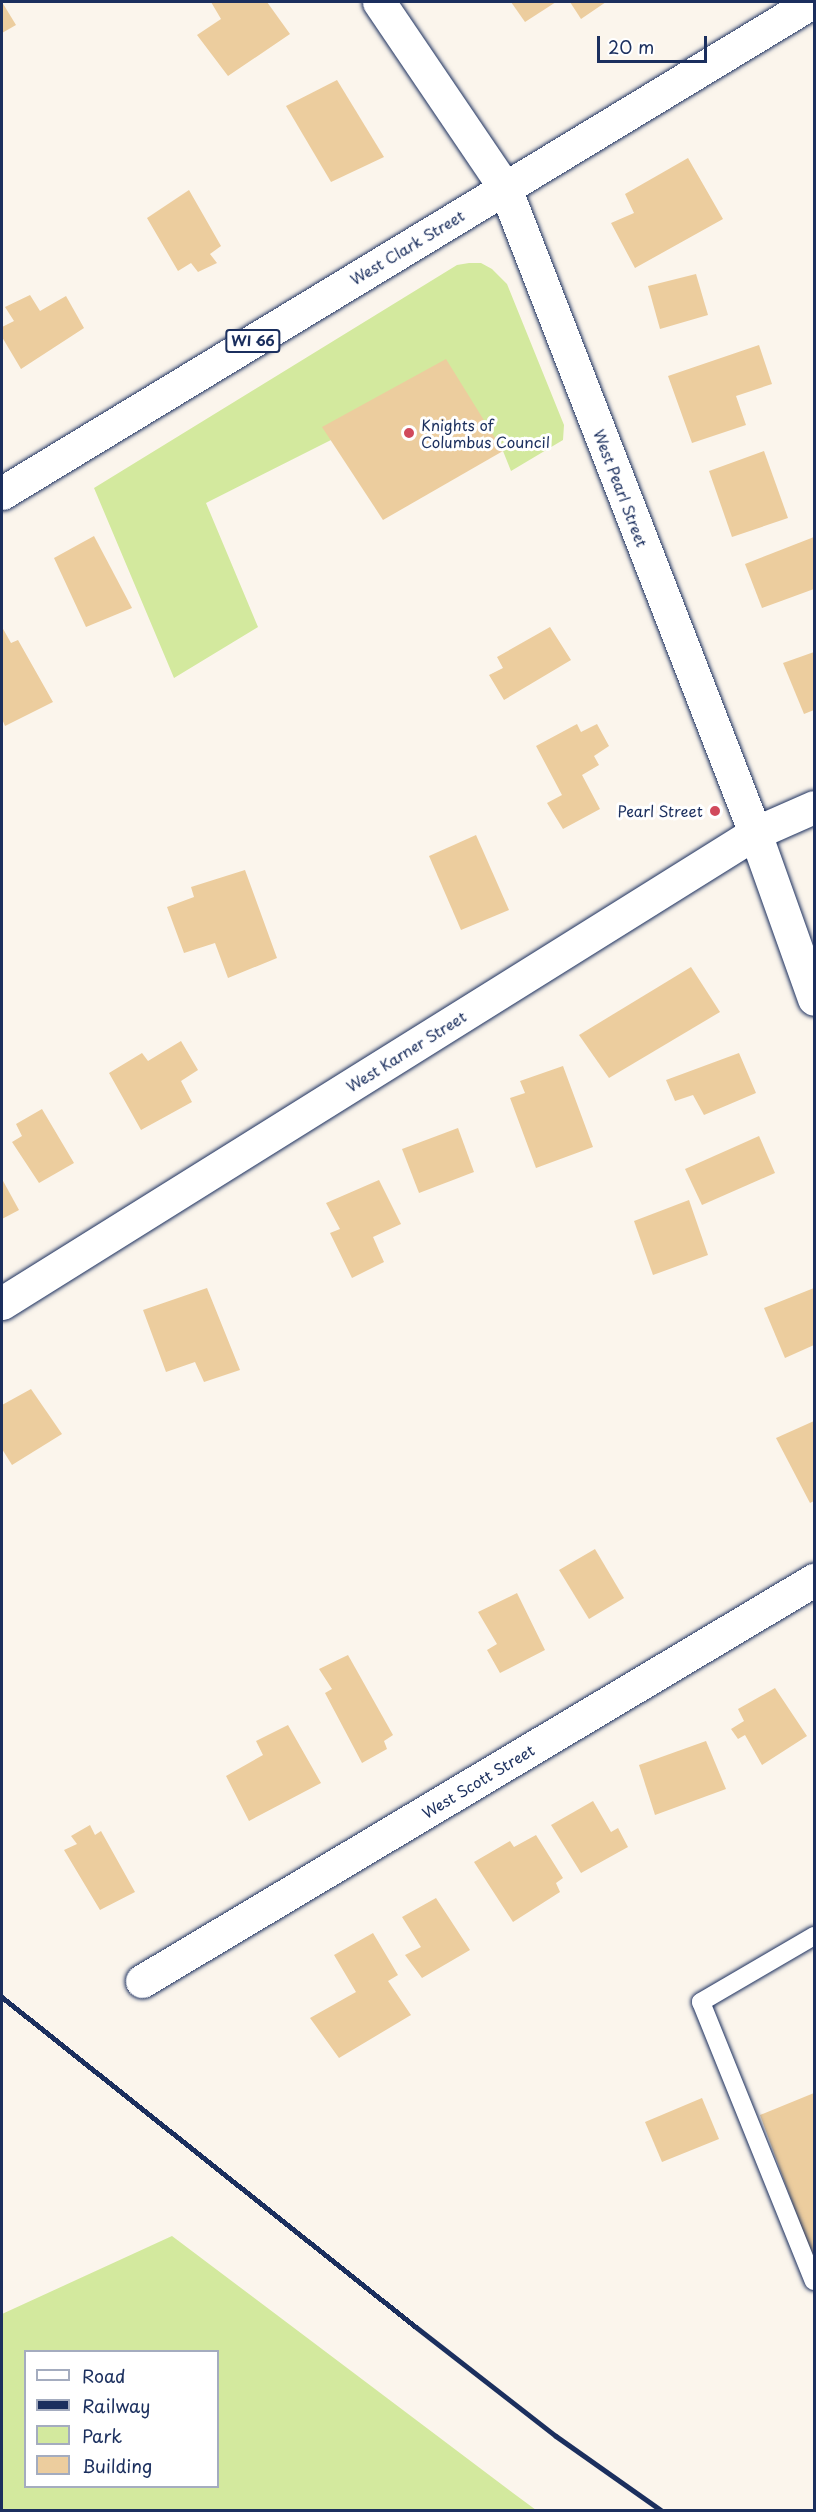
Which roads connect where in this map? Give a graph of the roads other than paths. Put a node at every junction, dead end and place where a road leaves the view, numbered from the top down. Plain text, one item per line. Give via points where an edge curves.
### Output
1 (379, 2) edge
2 (812, 2) edge
3 (505, 188) junction
4 (2, 493) edge
5 (814, 807) edge
6 (754, 833) junction
7 (814, 999) edge
8 (2, 1303) edge
9 (814, 1580) edge
10 (814, 1936) edge
11 (142, 1981) dead end
12 (814, 2282) edge

1 - 3 street, West Pearl Street
2 - 3 street, West Clark Street / WI 66
3 - 4 street, West Clark Street / WI 66
3 - 6 street, West Pearl Street
5 - 6 street, West Karner Street
6 - 7 street, West Pearl Street
6 - 8 street, West Karner Street
9 - 11 street, West Scott Street
10 - 12 lane via 701,2002

